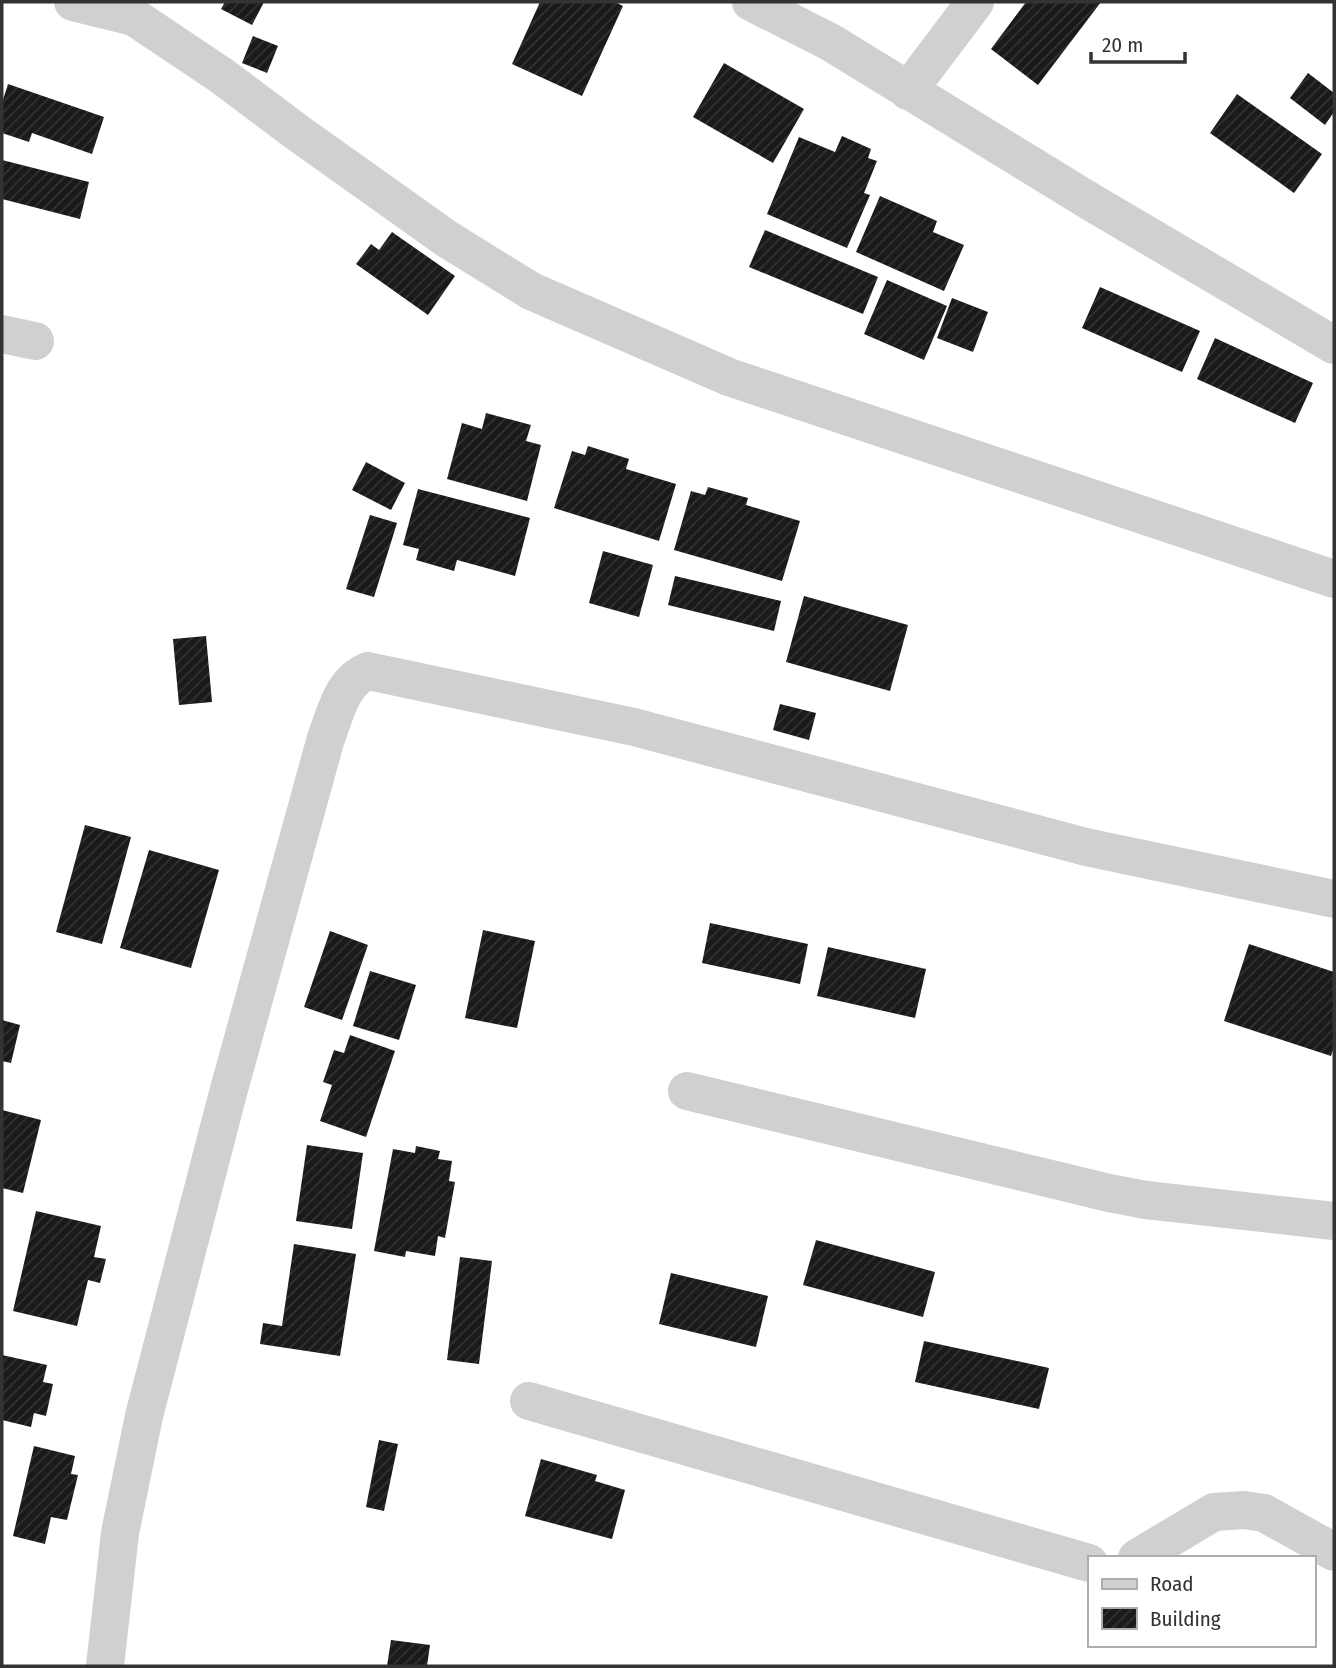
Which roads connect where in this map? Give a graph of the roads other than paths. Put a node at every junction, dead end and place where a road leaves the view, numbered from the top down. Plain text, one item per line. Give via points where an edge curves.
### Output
1 (73, 2) edge
2 (751, 2) edge
3 (975, 2) edge
4 (136, 10) edge
5 (908, 91) junction
6 (1334, 345) edge
7 (1334, 579) edge
8 (1334, 899) edge
9 (687, 1091) dead end
10 (1334, 1221) edge
11 (529, 1401) dead end
12 (1334, 1552) edge
13 (1140, 1556) edge
14 (1088, 1563) edge
15 (105, 1666) edge

1 - 4 street
2 - 5 street via 830,42
3 - 5 street
4 - 7 street via 447,239 531,291 729,377
5 - 6 street
8 - 15 street via 1086,847 634,727 368,671 357,676 344,691 326,738 144,1416 120,1533
9 - 10 street via 1109,1193
11 - 14 street
12 - 13 street via 1264,1513 1244,1510 1214,1512

